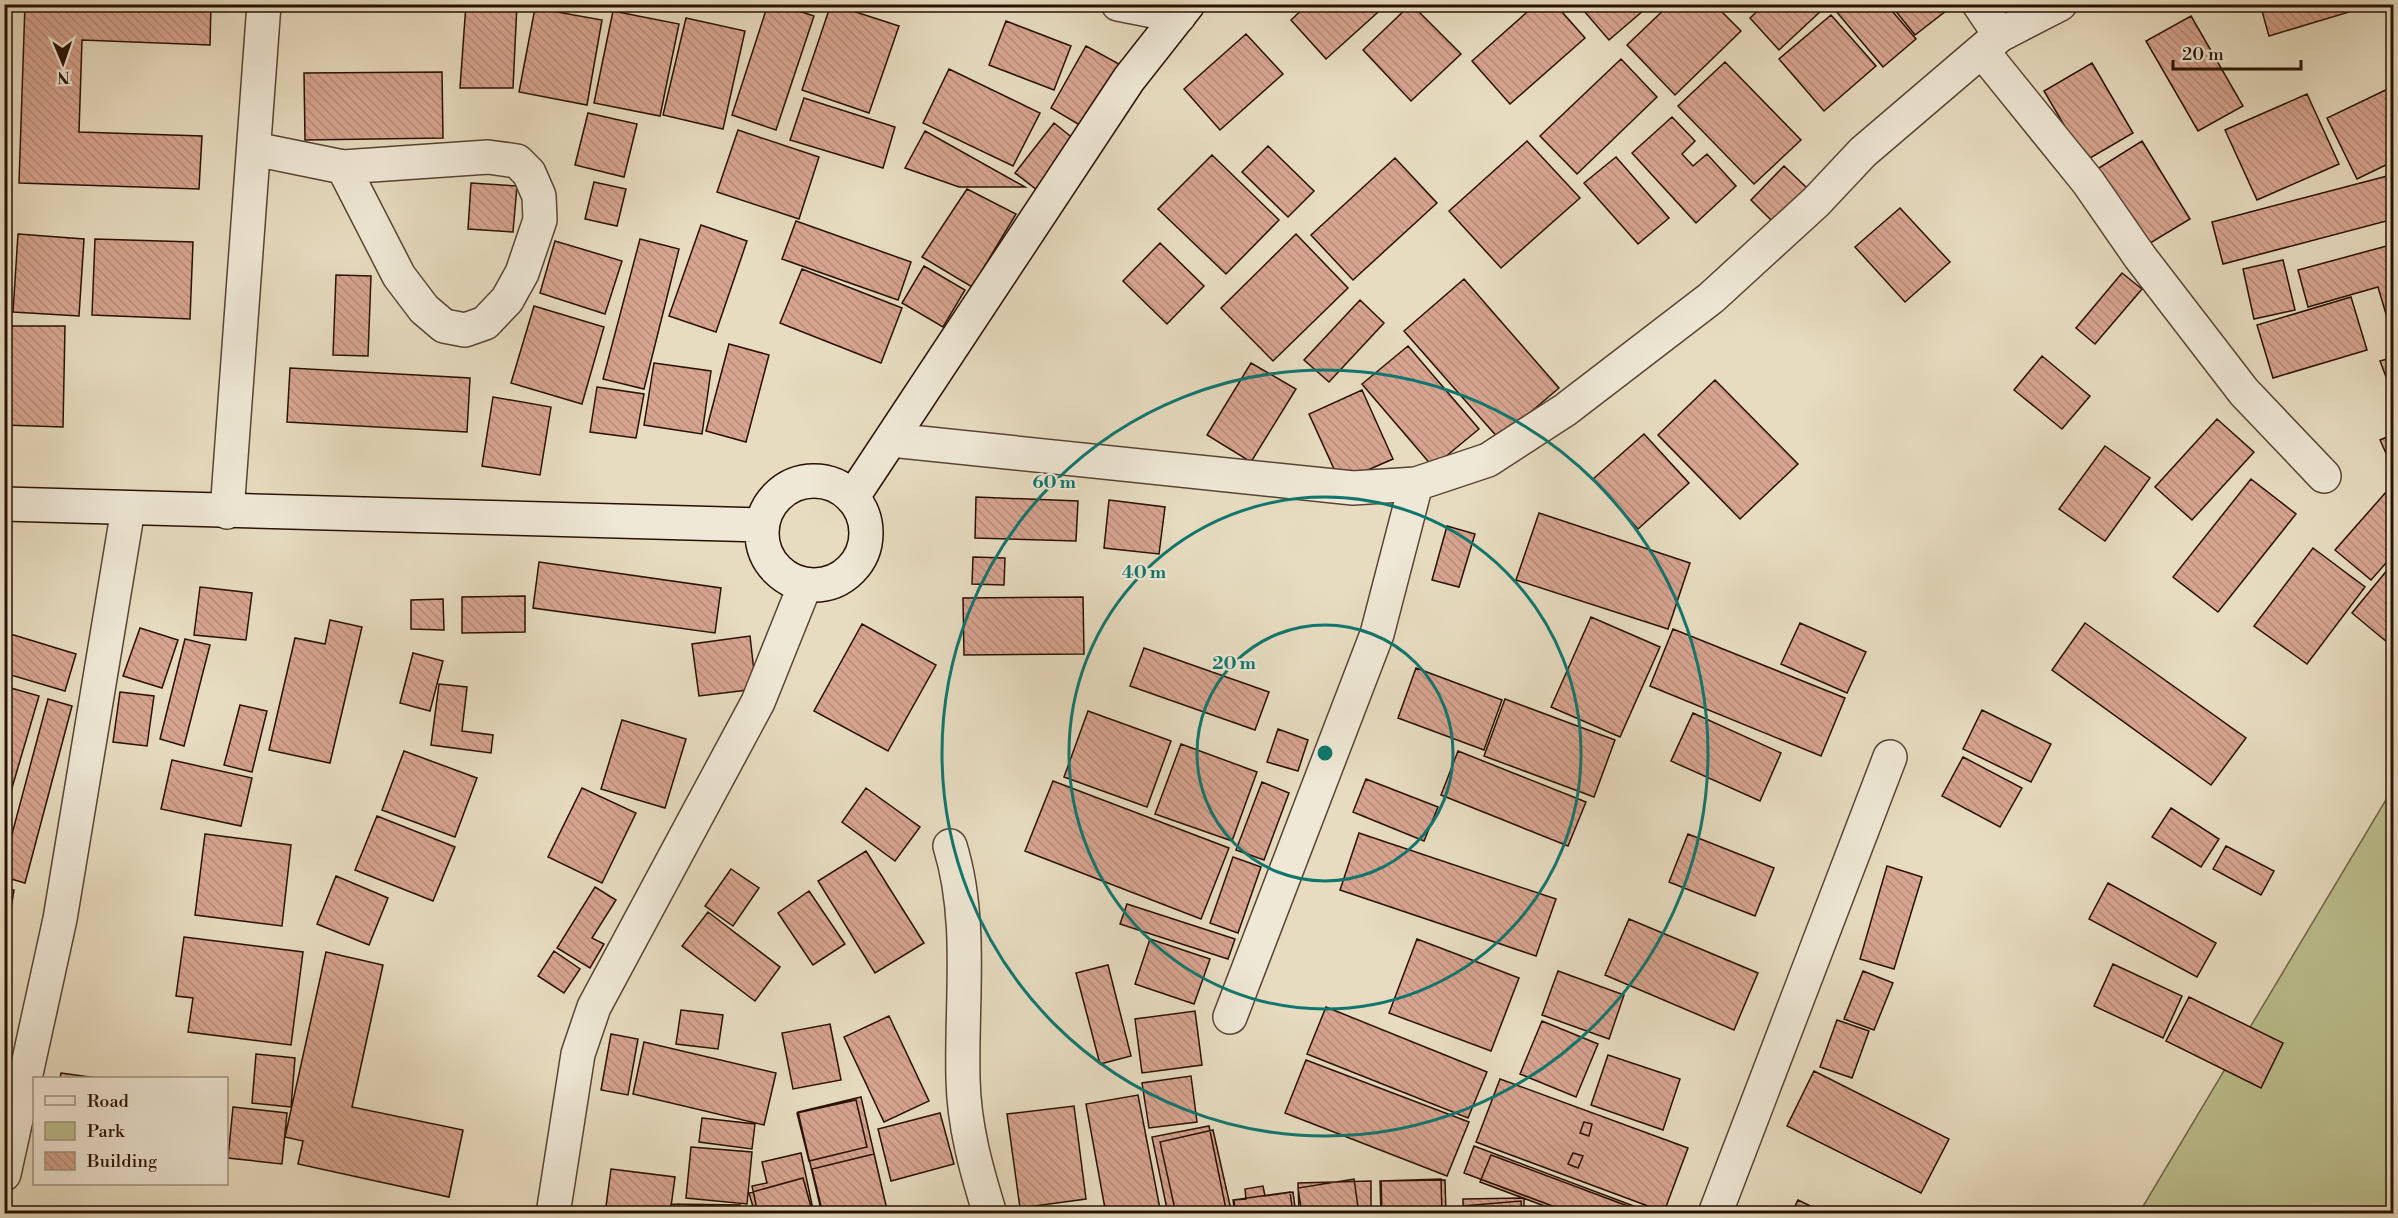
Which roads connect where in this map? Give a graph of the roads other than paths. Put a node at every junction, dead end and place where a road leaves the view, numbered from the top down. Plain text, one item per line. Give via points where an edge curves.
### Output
1 (264, 4) edge
2 (1118, 4) edge
3 (1978, 4) edge
4 (2060, 4) edge
5 (1183, 10) edge
6 (1991, 43) junction
7 (254, 149) junction
8 (343, 167) junction
9 (891, 440) junction
10 (2324, 476) dead end
11 (1416, 484) junction
12 (852, 498) junction
13 (4, 504) edge
14 (128, 508) junction
15 (228, 512) junction
16 (762, 525) junction
17 (805, 585) junction
18 (1890, 758) dead end
19 (950, 846) dead end
20 (1230, 1017) dead end
21 (5, 1170) edge
22 (554, 1214) edge
23 (990, 1214) edge
24 (1715, 1214) edge

1 - 7 street
2 - 5 street
3 - 6 street
4 - 6 street
5 - 9 street via 1129,79
6 - 10 street via 2140,256 2244,392
6 - 11 street via 1863,152 1816,202 1711,298 1565,410 1488,460
7 - 8 street
7 - 15 street
8 - 8 street via 488,157 517,161 529,173 539,196 540,220 534,243 507,300 485,324 465,330 444,326 424,309 399,276
9 - 11 street via 1353,488
9 - 12 street
11 - 20 street via 1377,634
12 - 16 street via 833,485 810,481 799,484 770,503
12 - 17 street via 864,516 866,538 860,558 846,574 826,584
13 - 14 street
14 - 15 street
14 - 21 street via 60,919
15 - 16 street
16 - 17 street via 763,545 771,563 786,578
17 - 22 street via 758,702 594,1007 578,1054
18 - 24 street
19 - 23 street via 960,878 963,909 963,1082 969,1139

